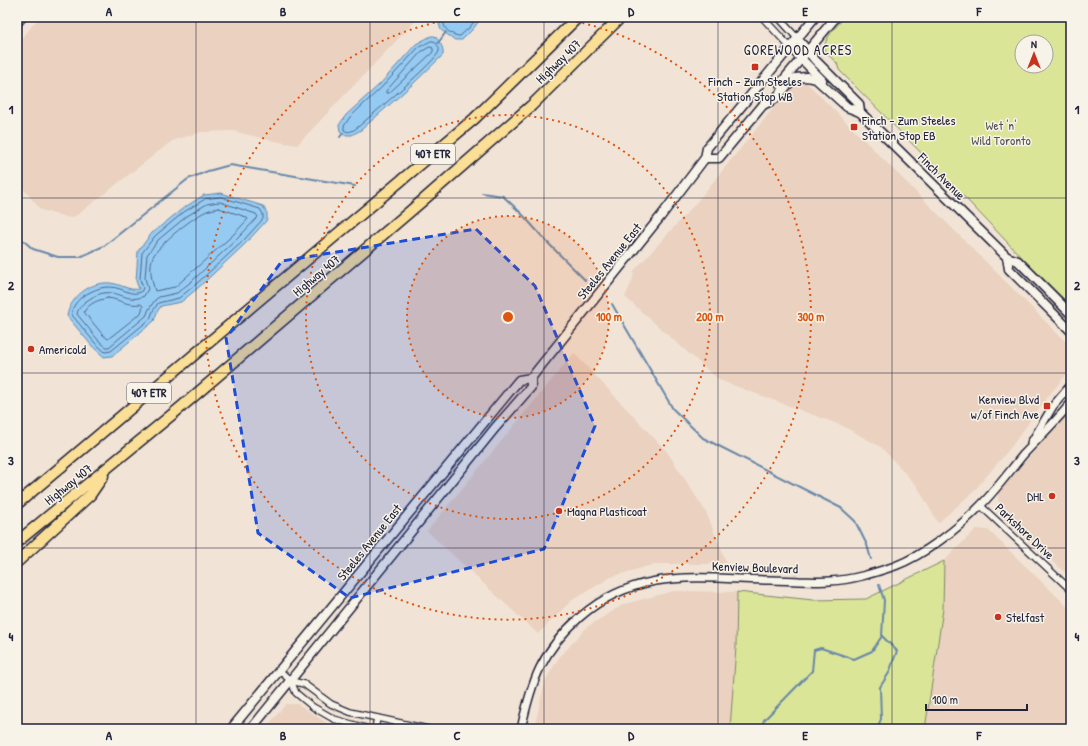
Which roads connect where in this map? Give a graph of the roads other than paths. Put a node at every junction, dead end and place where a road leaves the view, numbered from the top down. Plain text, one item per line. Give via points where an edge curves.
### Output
1 (24, 17) edge
2 (578, 17) edge
3 (621, 17) edge
4 (762, 17) edge
5 (778, 17) edge
6 (815, 17) edge
7 (836, 17) edge
8 (17, 25) edge
9 (797, 38) junction
10 (790, 47) junction
11 (808, 51) junction
12 (802, 59) junction
13 (764, 104) junction
14 (857, 111) junction
15 (705, 158) junction
16 (1007, 257) junction
17 (1071, 314) edge
18 (1071, 331) edge
19 (531, 378) junction
20 (1071, 385) edge
21 (1071, 403) edge
22 (1023, 455) junction
23 (109, 467) junction
24 (17, 504) edge
25 (981, 506) junction
26 (17, 542) edge
27 (17, 562) edge
28 (1071, 590) edge
29 (280, 671) junction
30 (291, 681) junction
31 (377, 718) junction
32 (231, 729) edge
33 (251, 729) edge
34 (370, 729) edge
35 (375, 729) edge
36 (428, 729) edge
37 (520, 729) edge

1 - 8 street
2 - 24 highway, Highway 407 / 407 ETR via 474,119
3 - 23 highway, Highway 407 / 407 ETR via 531,106
4 - 10 street
5 - 9 street
6 - 9 main road, Steeles Avenue East
7 - 11 main road
9 - 10 main road, Steeles Avenue East
9 - 11 main road, Finch Avenue
10 - 12 main road, Finch Avenue
10 - 15 main road, Steeles Avenue East via 707,148
11 - 12 main road
11 - 14 main road, Finch Avenue via 859,104
12 - 13 main road
12 - 14 main road, Finch Avenue
13 - 14 main road via 775,99 792,80 807,77 816,79 847,107
13 - 15 main road via 719,158
14 - 16 main road, Finch Avenue
15 - 19 main road, Steeles Avenue East
16 - 17 main road, Finch Avenue via 1018,261
16 - 18 main road, Finch Avenue via 1009,269
19 - 29 main road, Steeles Avenue East via 519,380
19 - 30 main road, Steeles Avenue East via 531,387
20 - 22 street, Kenview Boulevard via 1053,406
21 - 22 street, Kenview Boulevard
22 - 25 street, Kenview Boulevard
23 - 26 highway, Highway 407 / 407 ETR
23 - 27 highway via 90,495
25 - 28 street, Parkshore Drive
25 - 37 street, Kenview Boulevard via 923,552 866,575 831,581 680,578 659,580 615,594 592,607 559,638 535,676
29 - 30 street
29 - 32 main road, Steeles Avenue East
30 - 31 street via 304,684 332,704 350,712
30 - 33 main road, Steeles Avenue East
30 - 34 street via 296,693 334,720
31 - 35 street
31 - 36 street

